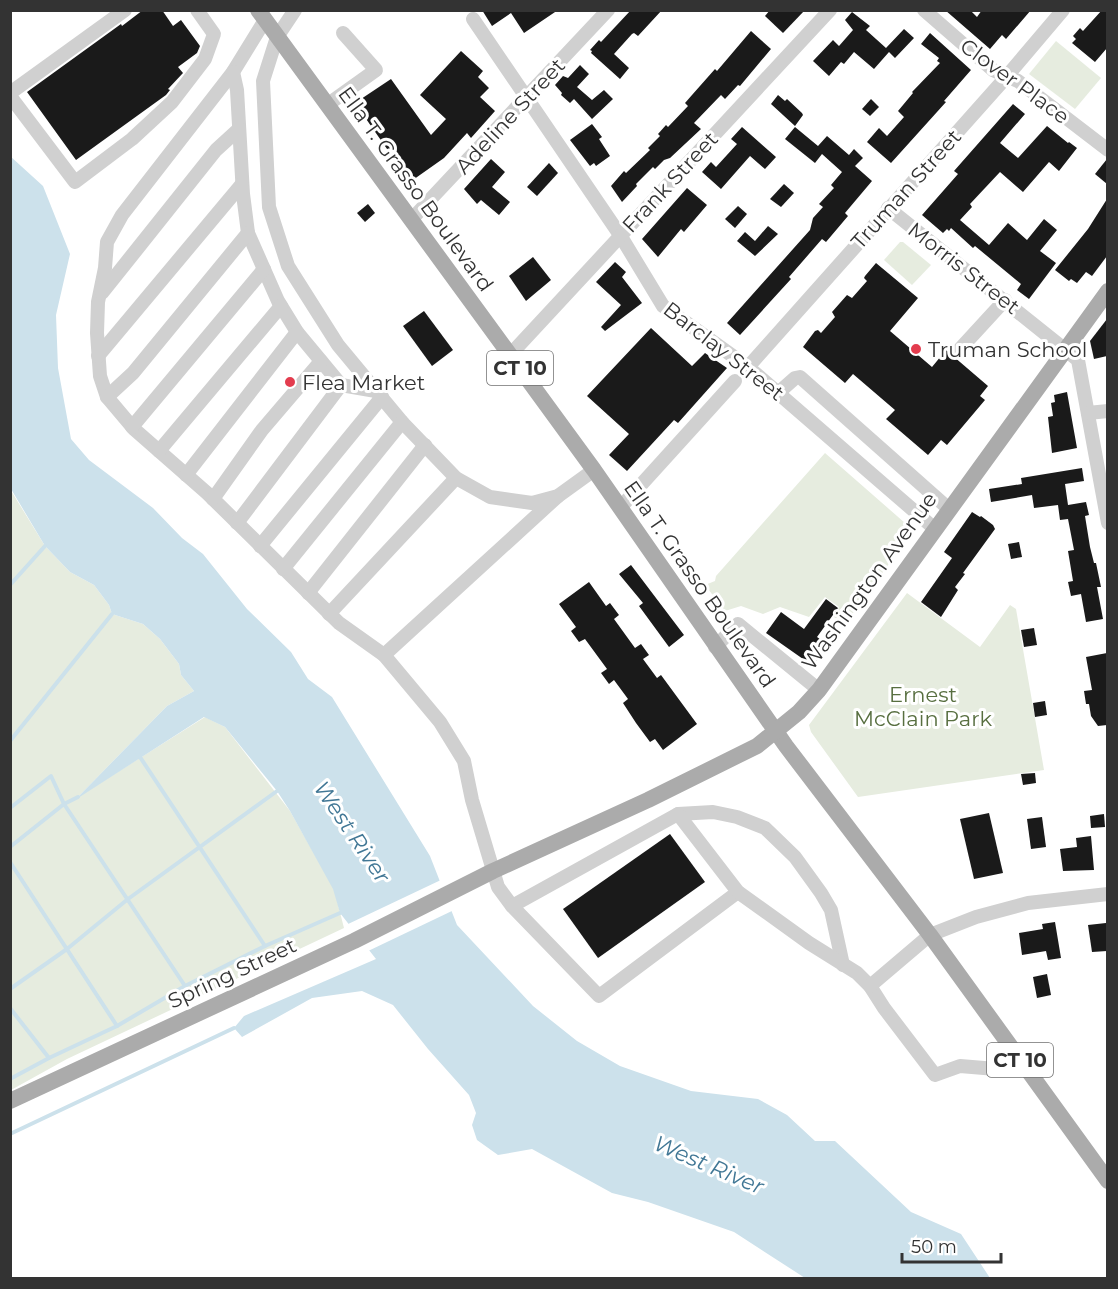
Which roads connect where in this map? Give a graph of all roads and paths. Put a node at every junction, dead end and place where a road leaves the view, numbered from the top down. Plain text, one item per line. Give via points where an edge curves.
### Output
1 (125, 10) edge
2 (197, 10) edge
3 (296, 10) edge
4 (608, 10) edge
5 (830, 10) edge
6 (924, 10) edge
7 (1064, 10) edge
8 (261, 15) edge
9 (473, 19) dead end
10 (343, 33) dead end
11 (277, 37) junction
12 (233, 72) junction
13 (1008, 76) junction
14 (10, 94) edge
15 (527, 98) junction
16 (327, 105) junction
17 (239, 129) junction
18 (1107, 150) edge
19 (242, 184) junction
20 (888, 208) junction
21 (411, 220) junction
22 (248, 233) junction
23 (620, 235) junction
24 (264, 269) junction
25 (1107, 291) edge
26 (99, 297) junction
27 (1005, 300) junction
28 (281, 306) junction
29 (297, 332) junction
30 (960, 349) dead end
31 (1066, 349) junction
32 (510, 354) junction
33 (98, 356) junction
34 (321, 361) junction
35 (748, 367) junction
36 (735, 381) dead end
37 (341, 385) junction
38 (778, 393) junction
39 (379, 394) junction
40 (106, 397) junction
41 (1107, 411) edge
42 (1088, 413) junction
43 (402, 422) junction
44 (132, 427) junction
45 (425, 445) junction
46 (159, 451) junction
47 (594, 470) junction
48 (186, 476) junction
49 (456, 478) junction
50 (558, 496) junction
51 (213, 499) junction
52 (620, 508) junction
53 (949, 509) junction
54 (237, 523) junction
55 (1107, 523) edge
56 (935, 529) junction
57 (260, 546) junction
58 (283, 568) junction
59 (308, 593) junction
60 (329, 614) junction
61 (715, 647) junction
62 (384, 655) junction
63 (819, 690) junction
64 (776, 731) junction
65 (678, 814) junction
66 (493, 871) junction
67 (471, 883) joint
68 (738, 892) junction
69 (1107, 894) edge
70 (512, 906) junction
71 (930, 934) junction
72 (843, 965) junction
73 (870, 986) junction
74 (996, 1069) dead end
75 (10, 1101) edge
76 (1107, 1181) edge

1 - 14 street
2 - 14 street via 214,34 205,58 172,102 132,139 75,182
3 - 11 street
4 - 15 street, Adeline Street
5 - 23 street, Frank Street
6 - 13 street, Clover Place via 993,70
7 - 13 street, Truman Street
8 - 11 main road, Ella T. Grasso Boulevard / CT 10
8 - 12 street
9 - 15 street, Barclay Street
10 - 16 street via 376,70
11 - 16 main road, Ella T. Grasso Boulevard / CT 10
11 - 39 street via 263,81 269,207 288,266 338,345
12 - 17 street
12 - 26 street via 122,215 108,242
13 - 18 street, Clover Place
13 - 20 street, Truman Street
15 - 21 street, Adeline Street
15 - 23 street, Barclay Street
16 - 21 main road, Ella T. Grasso Boulevard / CT 10
17 - 19 street
17 - 26 street via 216,150
19 - 22 street
19 - 33 street
20 - 27 street, Morris Street
20 - 35 street, Truman Street
21 - 32 main road, Ella T. Grasso Boulevard / CT 10
22 - 24 street
22 - 40 street via 133,373
23 - 32 street, Frank Street
23 - 35 street, Barclay Street via 663,306
24 - 28 street
24 - 44 street
25 - 31 main road, Washington Avenue
26 - 33 street
27 - 30 street
27 - 31 street, Morris Street
28 - 29 street
28 - 46 street
29 - 34 street
29 - 48 street
31 - 42 street, Morris Street via 1078,360
31 - 53 main road, Washington Avenue
32 - 47 main road, Ella T. Grasso Boulevard / CT 10
33 - 40 street
34 - 37 street
34 - 51 street via 262,430
35 - 38 street, Barclay Street
36 - 52 street
37 - 39 street
37 - 54 street
38 - 53 street via 800,378
38 - 56 street, Barclay Street
39 - 43 street
39 - 57 street
40 - 44 street
41 - 42 street
42 - 55 street, Morris Street
43 - 45 street
43 - 58 street
44 - 46 street
45 - 49 street
45 - 59 street
46 - 48 street
47 - 50 street
47 - 52 main road, Ella T. Grasso Boulevard / CT 10
48 - 51 street
49 - 50 street via 490,497 532,503
49 - 60 street
50 - 62 street
51 - 54 street
52 - 61 main road, Ella T. Grasso Boulevard / CT 10
53 - 56 main road, Washington Avenue
54 - 57 street
56 - 63 main road, Washington Avenue
57 - 58 street
58 - 59 street
59 - 60 street
60 - 62 street
61 - 63 street via 738,624
61 - 64 main road, Ella T. Grasso Boulevard / CT 10
62 - 66 street via 440,722 464,761
63 - 64 main road, Washington Avenue
64 - 66 main road, Washington Avenue via 757,746 648,800
64 - 71 main road, Ella T. Grasso Boulevard / CT 10
65 - 68 street
65 - 70 street
65 - 72 street via 713,812 765,828 821,892 831,910
66 - 67 main road, Washington Avenue
66 - 70 street
67 - 75 main road, Spring Street
68 - 70 street via 599,996
68 - 72 street
69 - 71 street via 1028,903
71 - 73 street
71 - 76 main road, Ella T. Grasso Boulevard / CT 10
72 - 73 street
73 - 74 street via 934,1075 960,1066

